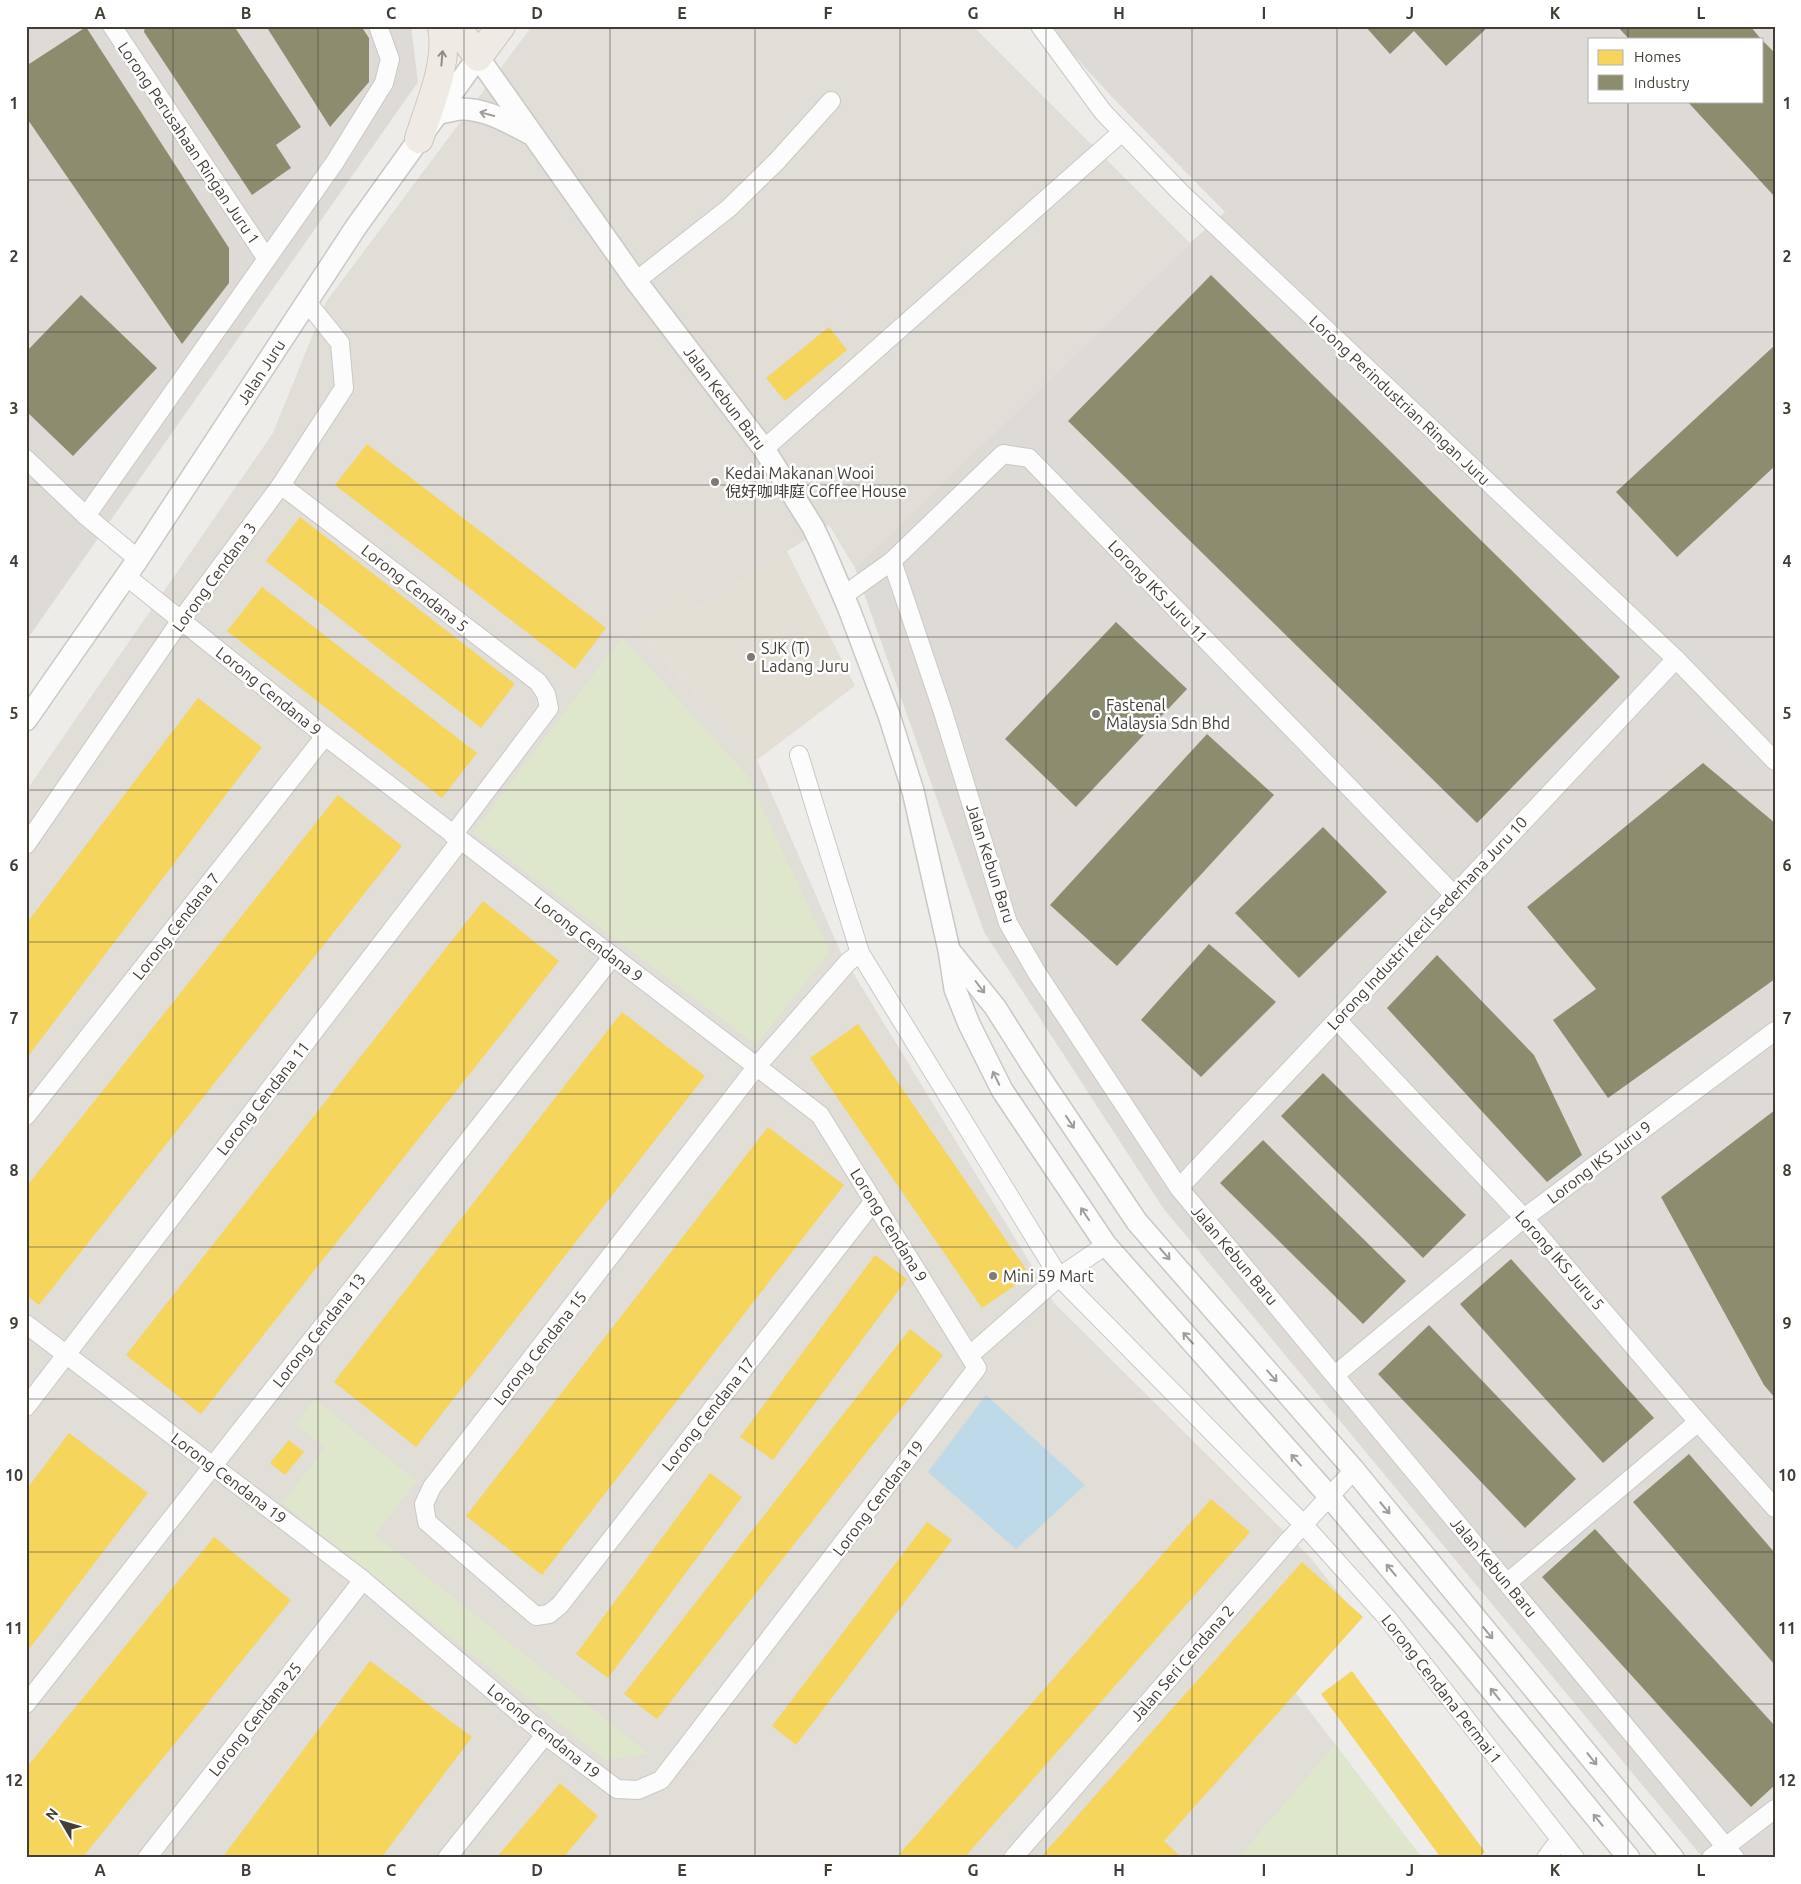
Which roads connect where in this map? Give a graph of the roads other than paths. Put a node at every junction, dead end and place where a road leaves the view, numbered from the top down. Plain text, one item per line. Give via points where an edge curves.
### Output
1 (112, 26) edge
2 (378, 26) edge
3 (442, 26) edge
4 (456, 26) edge
5 (501, 26) edge
6 (1040, 26) edge
7 (478, 57) junction
8 (831, 101) dead end
9 (436, 114) junction
10 (1122, 132) junction
11 (531, 134) junction
12 (418, 139) junction
13 (267, 259) junction
14 (636, 281) junction
15 (307, 302) junction
16 (764, 449) junction
17 (26, 459) edge
18 (281, 485) junction
19 (86, 516) junction
20 (892, 561) junction
21 (132, 568) junction
22 (844, 596) junction
23 (181, 620) junction
24 (1676, 659) junction
25 (26, 720) edge
26 (325, 736) junction
27 (798, 755) dead end
28 (1775, 761) edge
29 (457, 838) junction
30 (26, 845) edge
31 (1454, 895) junction
32 (949, 950) junction
33 (860, 953) junction
34 (613, 956) junction
35 (1337, 1020) junction
36 (1775, 1031) edge
37 (757, 1066) junction
38 (26, 1116) edge
39 (1179, 1188) junction
40 (874, 1200) junction
41 (1524, 1218) junction
42 (1106, 1245) junction
43 (1060, 1277) junction
44 (26, 1324) edge
45 (66, 1355) junction
46 (973, 1362) junction
47 (1335, 1376) junction
48 (26, 1407) edge
49 (1698, 1422) junction
50 (212, 1465) junction
51 (1354, 1470) junction
52 (1328, 1496) junction
53 (1775, 1508) edge
54 (1303, 1524) junction
55 (363, 1580) junction
56 (1507, 1583) junction
57 (536, 1616) joint
58 (26, 1704) edge
59 (545, 1735) junction
60 (1775, 1809) edge
61 (1560, 1840) junction
62 (1730, 1852) edge
63 (146, 1858) edge
64 (447, 1858) edge
65 (1012, 1858) edge
66 (1546, 1858) edge
67 (1575, 1858) edge
68 (1629, 1858) edge
69 (1673, 1858) edge
70 (1711, 1858) edge

1 - 13 street, Lorong Perusahaan Ringan Juru 1
2 - 13 street via 390,59 384,83 335,162
12 -> 3 main road via 440,74
4 - 7 main road
5 - 7 main road, Jalan Juru
6 - 10 street, Lorong Perindustrian Ringan Juru via 1103,112
7 - 9 street, Jalan Juru
7 - 11 street, Jalan Kebun Baru
8 - 14 street via 729,208
11 -> 9 street via 496,116 477,111 459,109
9 - 12 street, Jalan Juru
10 - 16 street
10 - 24 street, Lorong Perindustrian Ringan Juru via 1179,191
11 - 14 street, Jalan Kebun Baru
12 - 15 street, Jalan Juru
13 - 19 street
14 - 16 street, Jalan Kebun Baru
15 - 18 street, Lorong Cendana 3 via 340,343 344,388
15 - 21 street, Jalan Juru
16 - 22 street, Jalan Kebun Baru via 813,527
17 - 19 street, Lorong Cendana 9
18 - 23 street, Lorong Cendana 3
18 - 29 street, Lorong Cendana 11 via 538,682 546,694 549,708
19 - 21 street, Lorong Cendana 9
20 - 22 street, Lorong IKS Juru 11
20 - 31 street, Lorong IKS Juru 11 via 1003,454 1029,458
20 - 39 street, Jalan Kebun Baru via 1008,923 1037,973
21 - 23 street, Lorong Cendana 9
21 - 25 street, Jalan Juru
22 - 32 street, Jalan Kebun Baru via 889,715 913,791
23 - 26 street, Lorong Cendana 9
23 - 30 street, Lorong Cendana 3
24 - 28 street, Lorong Perindustrian Ringan Juru
24 - 31 street, Lorong Industri Kecil Sederhana Juru 10
26 - 29 street, Lorong Cendana 9
26 - 38 street, Lorong Cendana 7
27 - 33 street, Lorong Cendana Permai 1
29 - 34 street, Lorong Cendana 9
29 - 45 street, Lorong Cendana 11
31 - 35 street, Lorong Industri Kecil Sederhana Juru 10
42 -> 32 street, Jalan Kebun Baru via 1002,1090 955,989
32 -> 51 street, Jalan Kebun Baru via 995,1007 1137,1222
33 - 37 street, Lorong Cendana 15 via 848,962
33 - 43 street, Lorong Cendana Permai 1
34 - 37 street, Lorong Cendana 9
34 - 50 street, Lorong Cendana 13
35 - 39 street, Lorong Industri Kecil Sederhana Juru 10
35 - 41 street, Lorong IKS Juru 5
36 - 41 street, Lorong IKS Juru 9
37 - 40 street, Lorong Cendana 9 via 820,1115
37 - 57 street, Lorong Cendana 15 via 432,1487 424,1504 427,1522
39 - 47 street, Jalan Kebun Baru
40 - 46 street, Lorong Cendana 9
40 - 57 street, Lorong Cendana 17 via 560,1604 550,1614
41 - 47 street, Lorong IKS Juru 9
41 - 49 street, Lorong IKS Juru 5
42 - 43 street, Lorong Cendana 19
52 -> 42 street, Jalan Kebun Baru
43 - 46 street, Lorong Cendana 19
43 - 54 street, Lorong Cendana Permai 1
44 - 45 street, Lorong Cendana 19
45 - 48 street, Lorong Cendana 11
45 - 50 street, Lorong Cendana 19
46 - 59 street, Lorong Cendana 19 via 661,1780 638,1790 617,1789
47 - 56 street, Jalan Kebun Baru
49 - 53 street, Lorong IKS Juru 5
49 - 56 street
50 - 55 street, Lorong Cendana 19
50 - 58 street, Lorong Cendana 13
51 - 52 street, Jalan Seri Cendana 2
51 -> 69 street, Jalan Kebun Baru
52 - 54 street, Jalan Seri Cendana 2
68 -> 52 street, Jalan Kebun Baru
54 - 61 street, Lorong Cendana Permai 1 via 1388,1620
54 - 65 street, Jalan Seri Cendana 2
55 - 59 street, Lorong Cendana 19
55 - 63 street, Lorong Cendana 25
56 - 62 street, Jalan Kebun Baru
59 - 64 street
60 - 62 street
61 - 66 street
61 - 67 street, Lorong Cendana Permai 1
62 - 70 street

